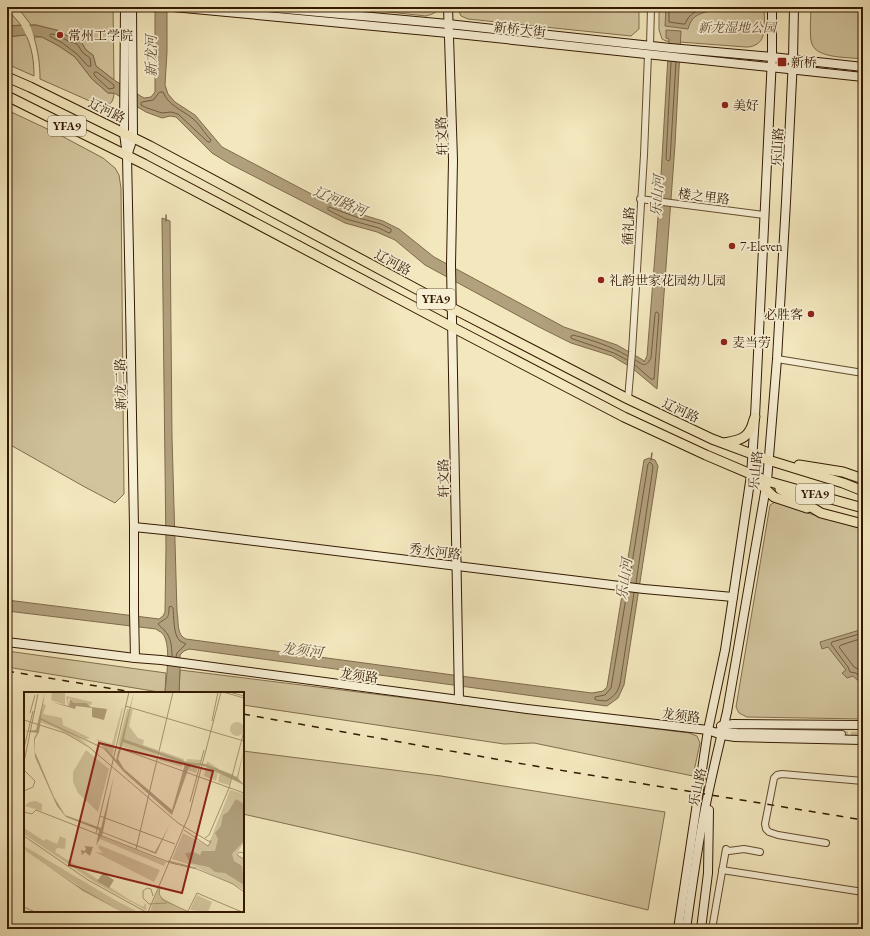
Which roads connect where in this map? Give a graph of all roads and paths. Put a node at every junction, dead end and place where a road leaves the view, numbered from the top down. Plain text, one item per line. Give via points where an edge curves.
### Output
1 (125, 7) edge
2 (132, 7) edge
3 (173, 7) edge
4 (264, 7) edge
5 (448, 7) edge
6 (772, 7) edge
7 (794, 7) edge
8 (651, 8) edge
9 (448, 24) junction
10 (448, 33) junction
11 (650, 46) junction
12 (670, 52) junction
13 (648, 54) junction
14 (690, 54) junction
15 (772, 57) junction
16 (793, 59) junction
17 (771, 67) junction
18 (863, 67) edge
19 (793, 69) junction
20 (7, 77) edge
21 (863, 77) edge
22 (128, 85) junction
23 (7, 96) edge
24 (128, 106) junction
25 (124, 134) junction
26 (133, 138) junction
27 (127, 156) junction
28 (640, 199) junction
29 (764, 214) junction
30 (452, 308) junction
31 (452, 327) junction
32 (777, 359) junction
33 (863, 373) edge
34 (628, 399) junction
35 (755, 417) junction
36 (723, 443) junction
37 (753, 454) junction
38 (768, 460) junction
39 (751, 475) junction
40 (863, 479) edge
41 (766, 485) junction
42 (863, 491) edge
43 (863, 508) edge
44 (863, 524) edge
45 (134, 527) junction
46 (457, 566) junction
47 (733, 597) junction
48 (7, 642) edge
49 (135, 658) junction
50 (459, 700) junction
51 (863, 725) edge
52 (708, 730) junction
53 (723, 731) junction
54 (842, 734) tunnel mouth
55 (863, 740) edge
56 (712, 774) junction
57 (863, 781) edge
58 (826, 843) dead end
59 (760, 852) dead end
60 (722, 870) junction
61 (863, 892) edge
62 (678, 929) edge
63 (686, 929) edge
64 (701, 929) edge
65 (712, 929) edge

1 - 22 street
2 - 22 street
3 - 10 street, 新桥大街
4 - 9 street, 新桥大街
5 - 9 street, 轩文路
6 - 15 street, 乐山路
7 - 16 street, 乐山路
8 - 11 street
9 - 10 street, 轩文路
9 - 11 street, 新桥大街
10 - 13 street, 新桥大街
10 - 30 street, 轩文路 via 453,160
11 - 12 street, 新桥大街
12 - 13 street, 新桥大街
12 - 14 street, 新桥大街
13 - 28 street, 循礼路
14 - 15 street, 新桥大街
14 - 17 street, 新桥大街 via 717,62
15 - 16 street, 新桥大街
15 - 17 street, 乐山路
16 - 18 street, 新桥大街
16 - 19 street, 乐山路
17 - 19 street, 新桥大街
17 - 29 street, 乐山路
19 - 21 street, 新桥大街
19 - 32 street, 乐山路
20 - 25 main road, 辽河路 / YFA9
22 - 24 street
23 - 27 main road, YFA9
24 - 25 street
24 - 26 street
25 - 26 main road, 辽河路 / YFA9
25 - 27 street
26 - 27 street
26 - 30 main road, 辽河路 / YFA9
27 - 31 main road, YFA9
27 - 45 street, 新龙二路
28 - 29 street, 楼之里路
28 - 34 street, 循礼路
29 - 35 street, 乐山路
30 - 31 street, 轩文路
30 - 34 main road, 辽河路 / YFA9
31 - 39 main road, YFA9 via 624,417
31 - 46 street, 轩文路
32 - 33 street
32 - 38 street, 乐山路
34 - 36 main road, 辽河路 / YFA9
35 - 36 main road via 744,437
35 - 37 street, 乐山路
36 - 37 main road, 辽河路 / YFA9
37 - 38 main road, 辽河路 / YFA9
37 - 39 street, 乐山路
38 - 40 main road via 843,472
38 - 41 street, 乐山路
38 - 42 main road, 辽河路 / YFA9
39 - 41 main road, YFA9
39 - 47 street, 乐山路
41 - 43 main road, YFA9
41 - 44 main road via 798,498 821,513
41 - 53 street, 乐山路
45 - 46 street, 秀水河路
45 - 49 street, 新龙二路
46 - 47 street, 秀水河路
46 - 50 street, 轩文路
47 - 52 street, 乐山路
48 - 49 street, 龙须路
49 - 50 street, 龙须路
50 - 52 street, 龙须路
51 - 53 street, 龙须路 via 733,724
52 - 53 street, 龙须路
52 - 62 street, 乐山路
53 - 54 street
53 - 55 street, 龙须路 via 735,737
53 - 56 street, 乐山路
56 - 63 street, 乐山路
56 - 64 street via 708,873
57 - 58 street via 782,774 774,778 765,824 769,832
59 - 60 street via 726,849
60 - 61 street
60 - 65 street

